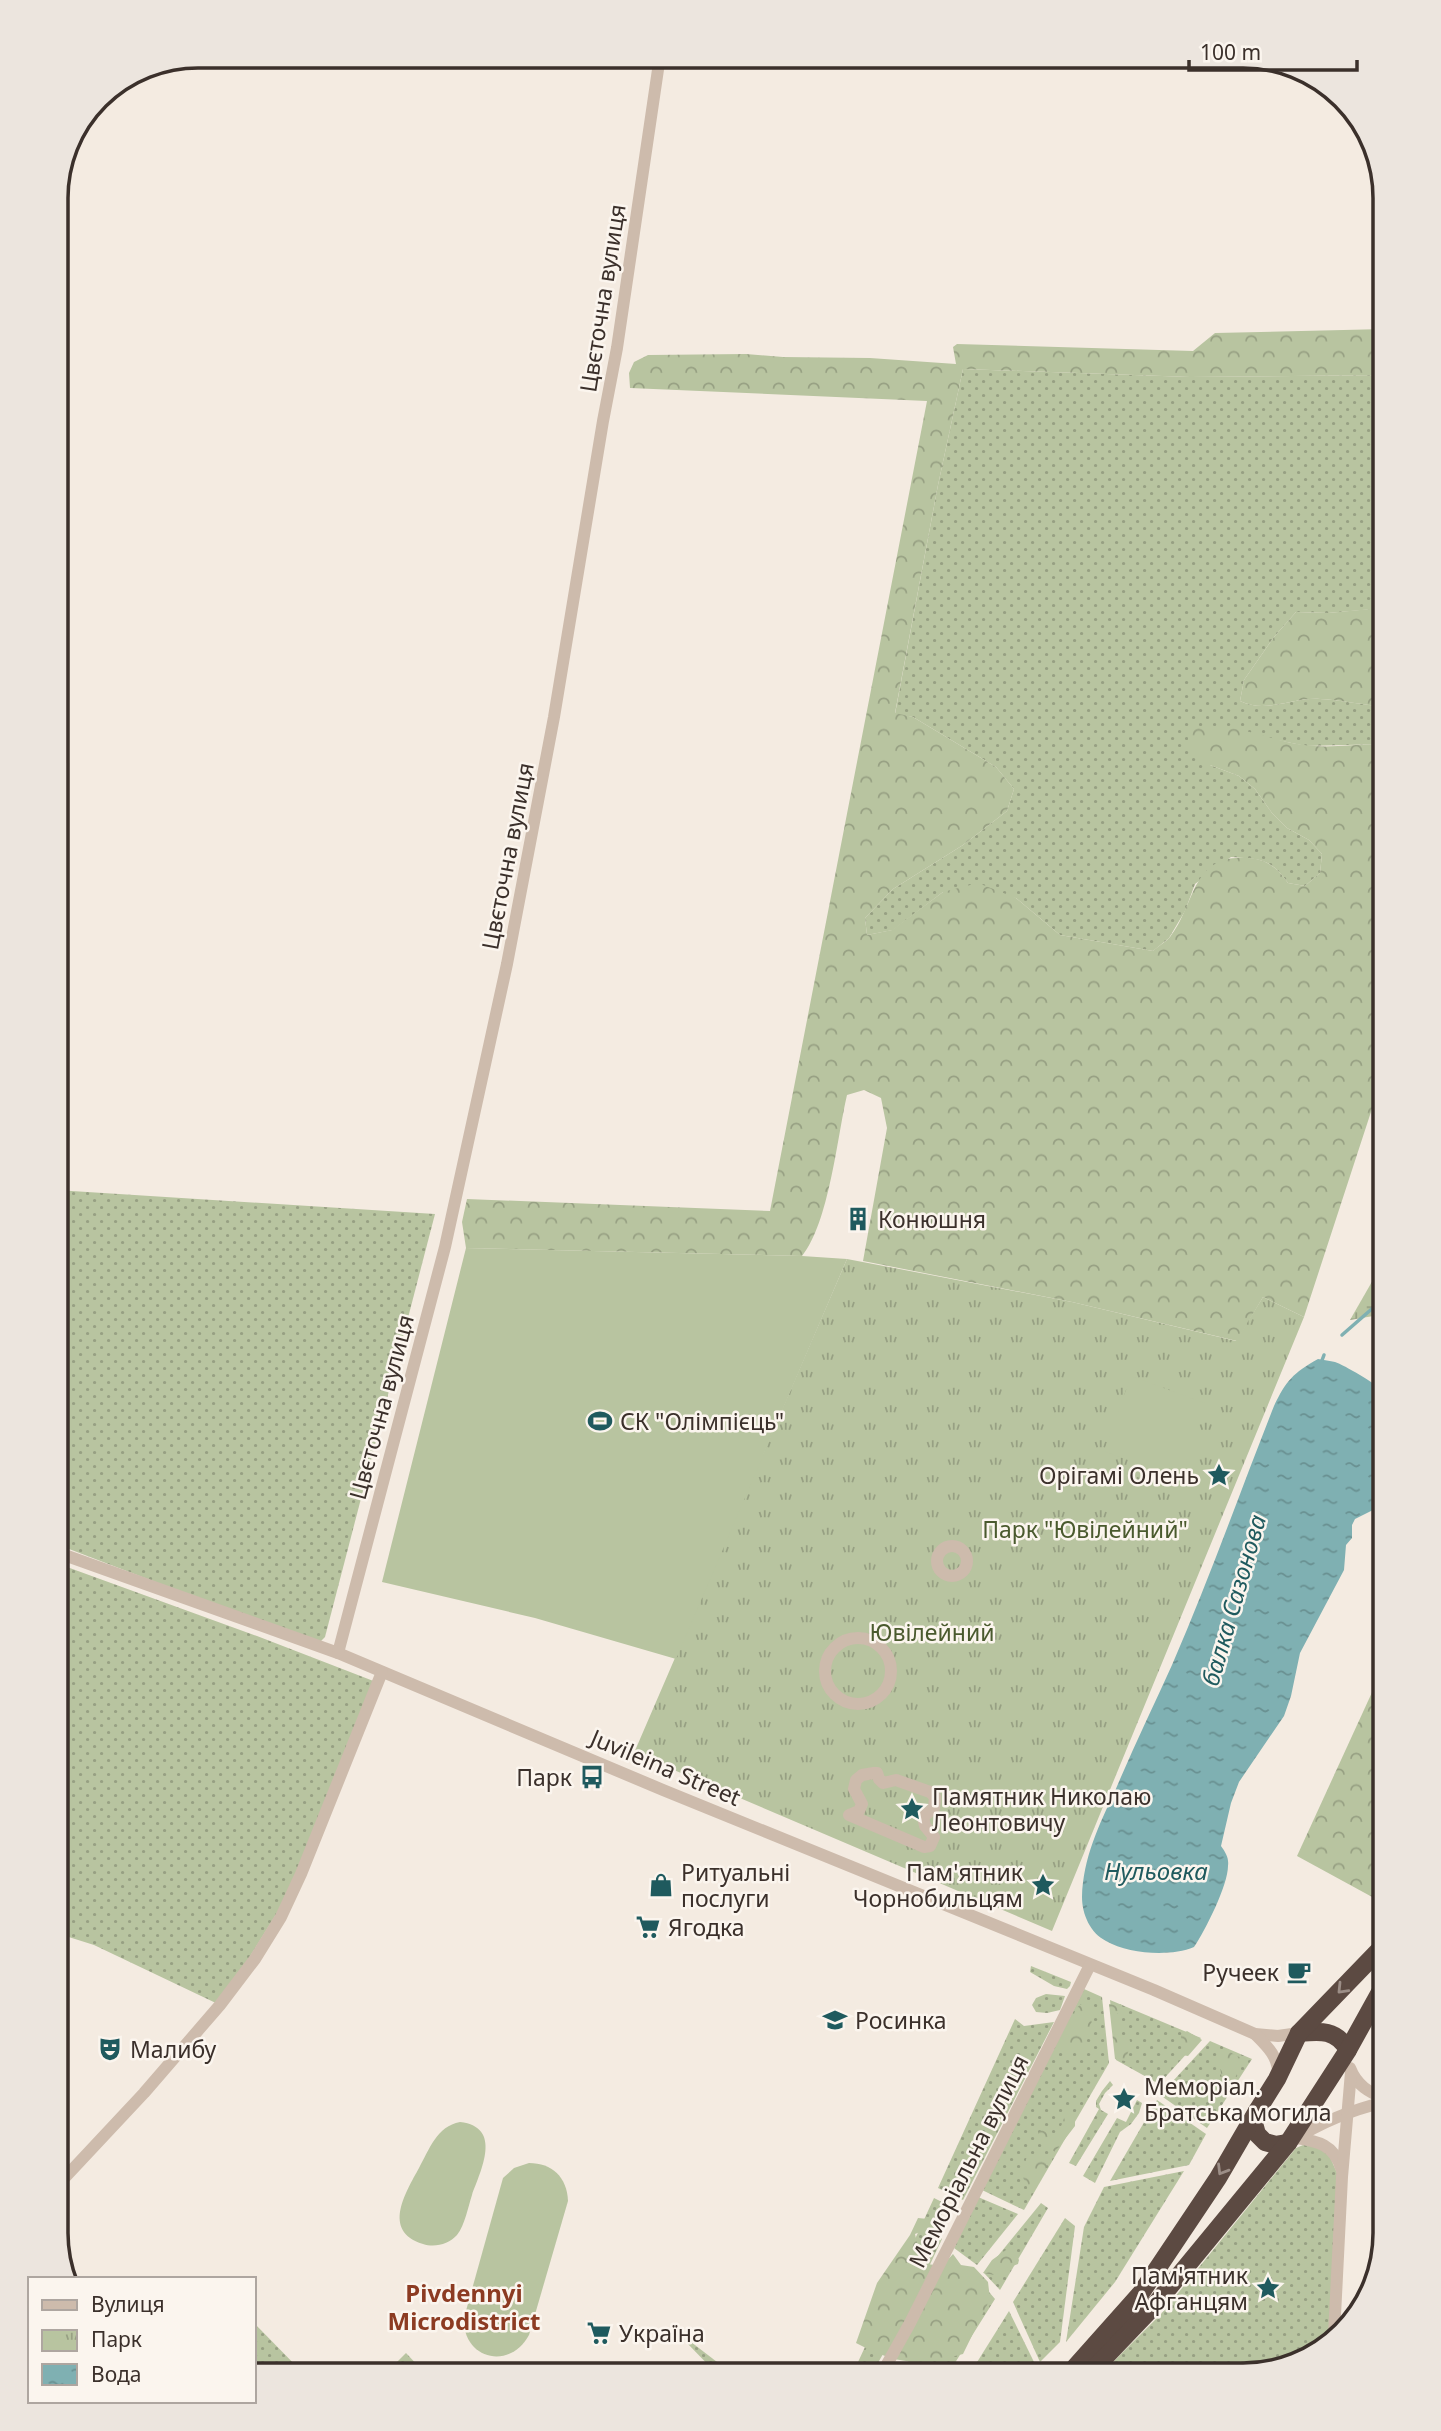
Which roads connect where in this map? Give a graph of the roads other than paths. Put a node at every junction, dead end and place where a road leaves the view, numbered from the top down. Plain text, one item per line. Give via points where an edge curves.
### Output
1 (658, 69) edge
2 (68, 1556) edge
3 (338, 1653) junction
4 (890, 1663) joint
5 (382, 1672) junction
6 (860, 1776) joint
7 (1373, 1956) edge
8 (1090, 1965) junction
9 (1373, 2005) edge
10 (1298, 2033) junction
11 (1255, 2034) junction
12 (1348, 2050) junction
13 (1351, 2072) junction
14 (1278, 2079) junction
15 (1373, 2094) edge
16 (1373, 2104) edge
17 (1257, 2112) junction
18 (1347, 2112) junction
19 (1292, 2140) junction
20 (68, 2174) edge
21 (1342, 2176) junction
22 (1336, 2322) edge
23 (888, 2363) edge
24 (1079, 2363) edge
25 (1100, 2363) edge

1 - 3 street, Цвєточна вулиця via 617,348 507,964 444,1247
2 - 3 street, Juvileina Street
3 - 5 street, Juvileina Street
4 - 4 street via 883,1650 857,1638 831,1651 825,1680 844,1702 859,1705 884,1691
5 - 8 street, Juvileina Street
5 - 20 street via 301,1874 255,1959 145,2093
6 - 6 street via 854,1786 861,1808 849,1815 924,1847 933,1844 933,1834 923,1820 935,1805 933,1796 896,1780 883,1783 877,1773
7 -> 10 highway
8 - 11 street, Juvileina Street
8 - 23 street, Меморіальна вулиця
9 - 12 highway
10 - 11 street, Juvileina Street
10 - 12 highway via 1330,2033
10 - 14 highway
11 - 14 street, Juvileina Street via 1274,2056
12 - 13 street
12 - 19 highway
13 - 15 street
13 - 18 street
14 - 17 highway
16 - 18 street
17 - 19 highway via 1254,2123 1265,2142 1276,2145
17 -> 24 highway via 1141,2293
18 - 19 street
18 - 21 street
19 - 21 street via 1323,2143 1341,2167
19 - 25 highway via 1153,2307
21 - 22 street

